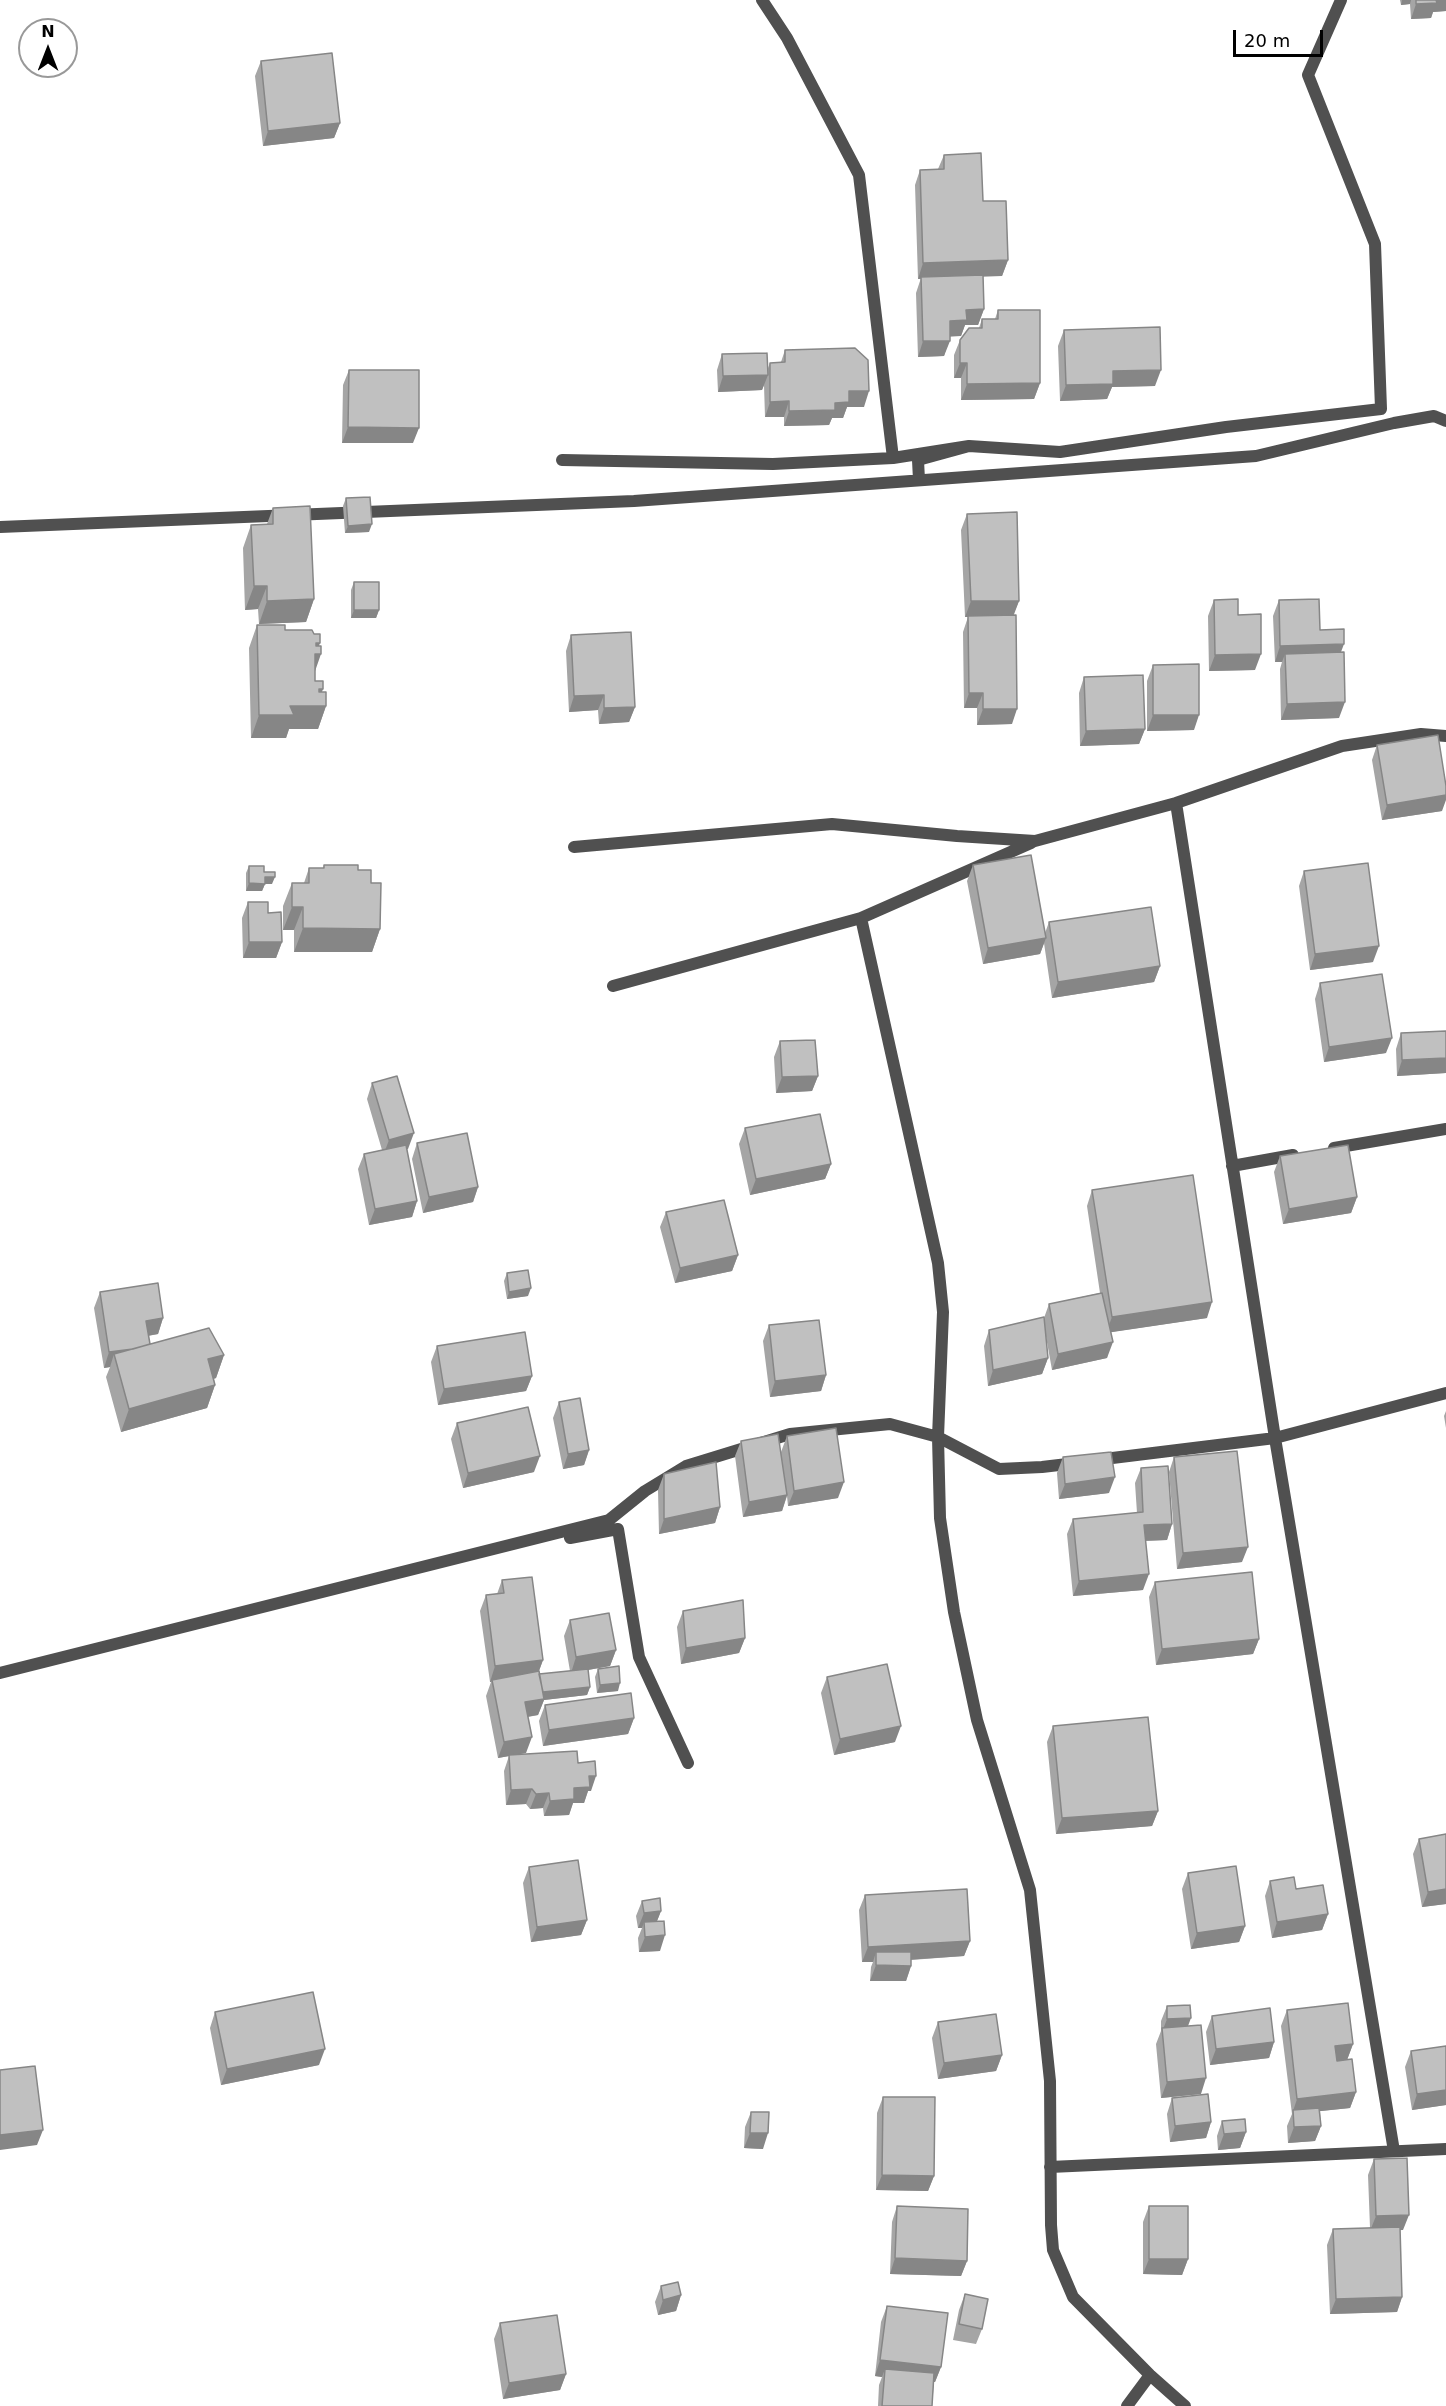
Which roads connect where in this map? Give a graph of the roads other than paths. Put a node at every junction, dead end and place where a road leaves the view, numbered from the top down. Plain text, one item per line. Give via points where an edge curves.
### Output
1 (762, 0) edge
2 (1341, 0) edge
3 (1446, 421) edge
4 (969, 446) junction
5 (893, 458) junction
6 (562, 460) dead end
7 (918, 480) junction
8 (0, 527) edge
9 (1446, 736) edge
10 (1176, 803) junction
11 (1035, 841) junction
12 (574, 847) dead end
13 (861, 918) junction
14 (613, 986) dead end
15 (1446, 1129) edge
16 (1232, 1166) junction
17 (1446, 1394) edge
18 (938, 1437) junction
19 (1275, 1438) junction
20 (480, 1553) junction
21 (0, 1672) edge
22 (688, 1763) dead end
23 (1446, 2149) edge
24 (1394, 2151) junction
25 (1050, 2167) junction
26 (1150, 2376) junction
27 (1127, 2406) edge
28 (1185, 2406) edge

1 - 5 street via 787,38 859,175
2 - 4 street via 1308,75 1375,244 1381,409 1060,452
3 - 7 street via 1434,416 1394,423 1256,456
4 - 5 street
4 - 7 street via 918,460
5 - 6 street via 773,464
7 - 8 street via 634,501
9 - 10 street via 1421,734 1342,746
10 - 11 street
10 - 16 street
11 - 12 street via 832,824
11 - 13 street
13 - 14 street
13 - 18 street via 938,1263 943,1311
15 - 16 street
16 - 19 street
17 - 19 street
18 - 19 street via 999,1469
18 - 20 street via 890,1424 790,1434 686,1466 645,1491 609,1520
18 - 25 street via 940,1518 954,1612 977,1720 1030,1890 1050,2081
19 - 24 street
20 - 21 street
20 - 22 street via 618,1529 639,1657
23 - 24 street
24 - 25 street
25 - 26 street via 1053,2250 1073,2297
26 - 27 street
26 - 28 street

